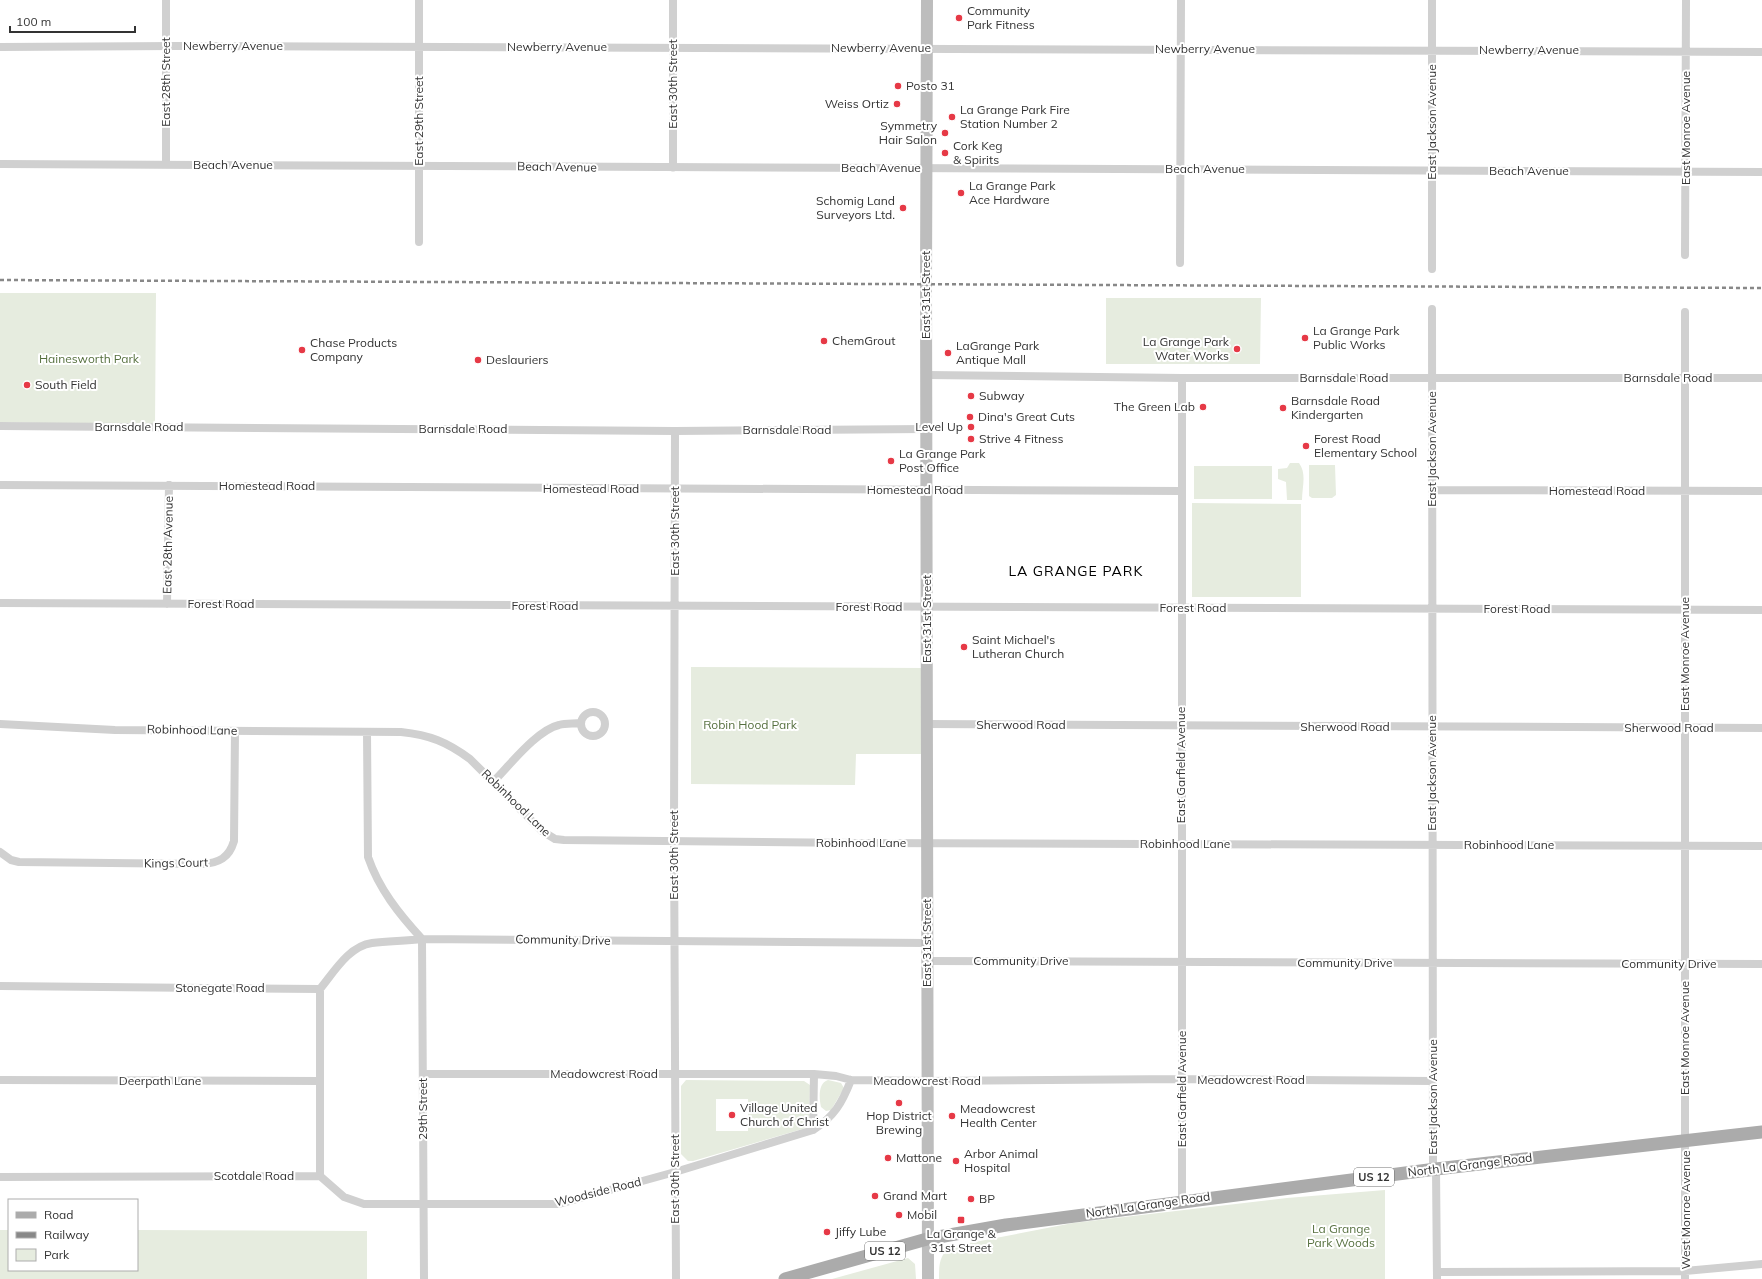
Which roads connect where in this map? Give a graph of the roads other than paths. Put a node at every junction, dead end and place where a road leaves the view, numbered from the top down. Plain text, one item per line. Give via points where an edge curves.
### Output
1 (166, 0) edge
2 (419, 0) edge
3 (673, 0) edge
4 (927, 0) edge
5 (1181, 0) edge
6 (1432, 0) edge
7 (1686, 0) edge
8 (166, 46) junction
9 (419, 46) junction
10 (0, 47) edge
11 (673, 48) junction
12 (927, 48) junction
13 (1181, 50) junction
14 (1432, 50) junction
15 (1686, 51) junction
16 (1762, 52) edge
17 (0, 164) edge
18 (166, 164) junction
19 (419, 165) junction
20 (673, 168) junction
21 (926, 168) junction
22 (1180, 169) junction
23 (1433, 170) junction
24 (1686, 171) junction
25 (1762, 172) edge
26 (419, 242) dead end
27 (1685, 256) dead end
28 (1180, 263) dead end
29 (1432, 269) dead end
30 (1432, 309) dead end
31 (1685, 312) dead end
32 (927, 375) junction
33 (1432, 377) junction
34 (1182, 378) junction
35 (1685, 378) junction
36 (1762, 378) edge
37 (0, 426) edge
38 (675, 430) junction
39 (927, 430) junction
40 (0, 485) edge
41 (168, 485) junction
42 (675, 490) junction
43 (927, 490) junction
44 (1432, 490) junction
45 (1182, 491) junction
46 (1685, 491) junction
47 (1762, 491) edge
48 (0, 603) edge
49 (167, 604) junction
50 (675, 606) junction
51 (928, 607) junction
52 (1182, 608) junction
53 (1432, 608) junction
54 (1685, 610) junction
55 (1762, 610) edge
56 (581, 723) dead end
57 (0, 724) edge
58 (928, 724) junction
59 (1182, 726) junction
60 (1432, 727) junction
61 (1685, 728) junction
62 (1762, 728) edge
63 (235, 731) junction
64 (367, 732) junction
65 (493, 782) junction
66 (674, 842) junction
67 (927, 843) junction
68 (1181, 844) junction
69 (1432, 845) junction
70 (1685, 846) junction
71 (1762, 846) edge
72 (0, 852) edge
73 (422, 938) junction
74 (674, 942) junction
75 (928, 943) junction
76 (927, 961) junction
77 (1182, 962) junction
78 (1433, 963) junction
79 (1685, 964) junction
80 (1762, 964) edge
81 (0, 986) edge
82 (320, 988) junction
83 (423, 1074) junction
84 (675, 1074) junction
85 (814, 1074) junction
86 (0, 1080) edge
87 (851, 1080) junction
88 (1182, 1080) junction
89 (320, 1081) junction
90 (1433, 1081) junction
91 (927, 1082) junction
92 (813, 1130) junction
93 (1762, 1132) edge
94 (1686, 1141) junction
95 (1434, 1169) junction
96 (675, 1172) junction
97 (320, 1176) junction
98 (0, 1177) edge
99 (1182, 1201) junction
100 (423, 1204) junction
101 (927, 1238) junction
102 (1762, 1264) edge
103 (1437, 1275) edge
104 (1685, 1275) edge
105 (424, 1279) edge
106 (676, 1279) edge
107 (785, 1279) edge
108 (928, 1279) edge

1 - 8 street, East 28th Street
2 - 9 street, East 29th Street
3 - 11 street, East 30th Street
4 - 12 main road, East 31st Street
5 - 13 street
6 - 14 street, East Jackson Avenue
7 - 15 street, East Monroe Avenue
8 - 9 street, Newberry Avenue
8 - 10 street, Newberry Avenue
8 - 18 street, East 28th Street
9 - 11 street, Newberry Avenue
9 - 19 street, East 29th Street
11 - 12 street, Newberry Avenue
11 - 20 street, East 30th Street
12 - 13 street, Newberry Avenue
12 - 21 main road, East 31st Street
13 - 14 street, Newberry Avenue
13 - 22 street
14 - 15 street, Newberry Avenue
14 - 23 street, East Jackson Avenue
15 - 16 street, Newberry Avenue
15 - 24 street, East Monroe Avenue
17 - 18 street, Beach Avenue
18 - 19 street, Beach Avenue
19 - 20 street, Beach Avenue
19 - 26 street, East 29th Street
20 - 21 street, Beach Avenue
21 - 22 street, Beach Avenue
21 - 32 main road, East 31st Street
22 - 23 street, Beach Avenue
22 - 28 street
23 - 24 street, Beach Avenue
23 - 29 street, East Jackson Avenue
24 - 25 street, Beach Avenue
24 - 27 street, East Monroe Avenue
30 - 33 street, East Jackson Avenue
31 - 35 street, East Monroe Avenue
32 - 34 street, Barnsdale Road
32 - 39 main road, East 31st Street
33 - 34 street, Barnsdale Road
33 - 35 street, Barnsdale Road
33 - 44 street, East Jackson Avenue
34 - 45 street, East Garfield Avenue
35 - 36 street, Barnsdale Road
35 - 46 street, East Monroe Avenue
37 - 38 street, Barnsdale Road
38 - 39 street, Barnsdale Road
38 - 42 street, East 30th Street
39 - 43 main road, East 31st Street
40 - 41 street, Homestead Road
41 - 42 street, Homestead Road
41 - 49 street, East 28th Avenue
42 - 43 street, Homestead Road
42 - 50 street, East 30th Street
43 - 45 street, Homestead Road
43 - 51 main road, East 31st Street
44 - 46 street, Homestead Road
44 - 53 street, East Jackson Avenue
45 - 52 street, East Garfield Avenue
46 - 47 street, Homestead Road
46 - 54 street, East Monroe Avenue
48 - 49 street, Forest Road
49 - 50 street, Forest Road
50 - 51 street, Forest Road
50 - 66 street, East 30th Street
51 - 52 street, Forest Road
51 - 58 main road, East 31st Street
52 - 53 street, Forest Road
52 - 59 street, East Garfield Avenue
53 - 54 street, Forest Road
53 - 60 street, East Jackson Avenue
54 - 55 street, Forest Road
54 - 61 street, East Monroe Avenue
56 - 65 street via 559,725 538,735
57 - 63 street, Robinhood Lane via 115,730
58 - 59 street, Sherwood Road
58 - 67 main road, East 31st Street
59 - 60 street, Sherwood Road
59 - 68 street, East Garfield Avenue
60 - 61 street, Sherwood Road
60 - 69 street, East Jackson Avenue
61 - 62 street, Sherwood Road
61 - 70 street, East Monroe Avenue
63 - 64 street, Robinhood Lane
63 - 72 street, Kings Court via 234,841 232,849 223,859 202,864 19,862
64 - 65 street, Robinhood Lane via 423,734 442,741 470,759
64 - 73 street via 368,857 384,891
65 - 66 street, Robinhood Lane via 542,831 555,839
66 - 67 street, Robinhood Lane
66 - 74 street, East 30th Street
67 - 68 street, Robinhood Lane
67 - 75 main road, East 31st Street
68 - 69 street, Robinhood Lane
68 - 77 street, East Garfield Avenue
69 - 70 street, Robinhood Lane
69 - 78 street, East Jackson Avenue
70 - 71 street, Robinhood Lane
70 - 79 street, East Monroe Avenue
73 - 74 street, Community Drive
73 - 82 street via 371,943 357,948
73 - 83 street, 29th Street
74 - 75 street, Community Drive
74 - 84 street, East 30th Street
75 - 76 main road, East 31st Street
76 - 77 street, Community Drive
76 - 91 main road, East 31st Street
77 - 78 street, Community Drive
77 - 88 street, East Garfield Avenue
78 - 79 street, Community Drive
78 - 90 street, East Jackson Avenue
79 - 80 street, Community Drive
79 - 94 street, East Monroe Avenue
81 - 82 street, Stonegate Road
82 - 89 street
83 - 84 street, Meadowcrest Road
83 - 100 street, 29th Street
84 - 85 street, Meadowcrest Road
84 - 96 street, East 30th Street
85 - 87 street, Meadowcrest Road
85 - 92 street
86 - 89 street, Deerpath Lane
87 - 91 street, Meadowcrest Road
87 - 92 street, Woodside Road via 843,1101 830,1118
88 - 90 street, Meadowcrest Road
88 - 91 street, Meadowcrest Road
88 - 99 street, East Garfield Avenue
89 - 97 street
90 - 95 street, East Jackson Avenue
91 - 101 main road, East 31st Street
92 - 96 street, Woodside Road
93 - 94 main road, North La Grange Road / US 12
94 - 95 main road, North La Grange Road / US 12
94 - 104 street, West Monroe Avenue
95 - 99 main road, North La Grange Road / US 12
95 - 103 street, East Jackson Avenue
96 - 100 street, Woodside Road via 559,1204
96 - 106 street, East 30th Street
97 - 98 street, Scotdale Road
97 - 100 street, Woodside Road via 344,1197 364,1204
99 - 101 main road, North La Grange Road / US 12
100 - 105 street, 29th Street
101 - 107 main road, US 12
101 - 108 main road, East 31st Street
102 - 104 street
103 - 104 street

